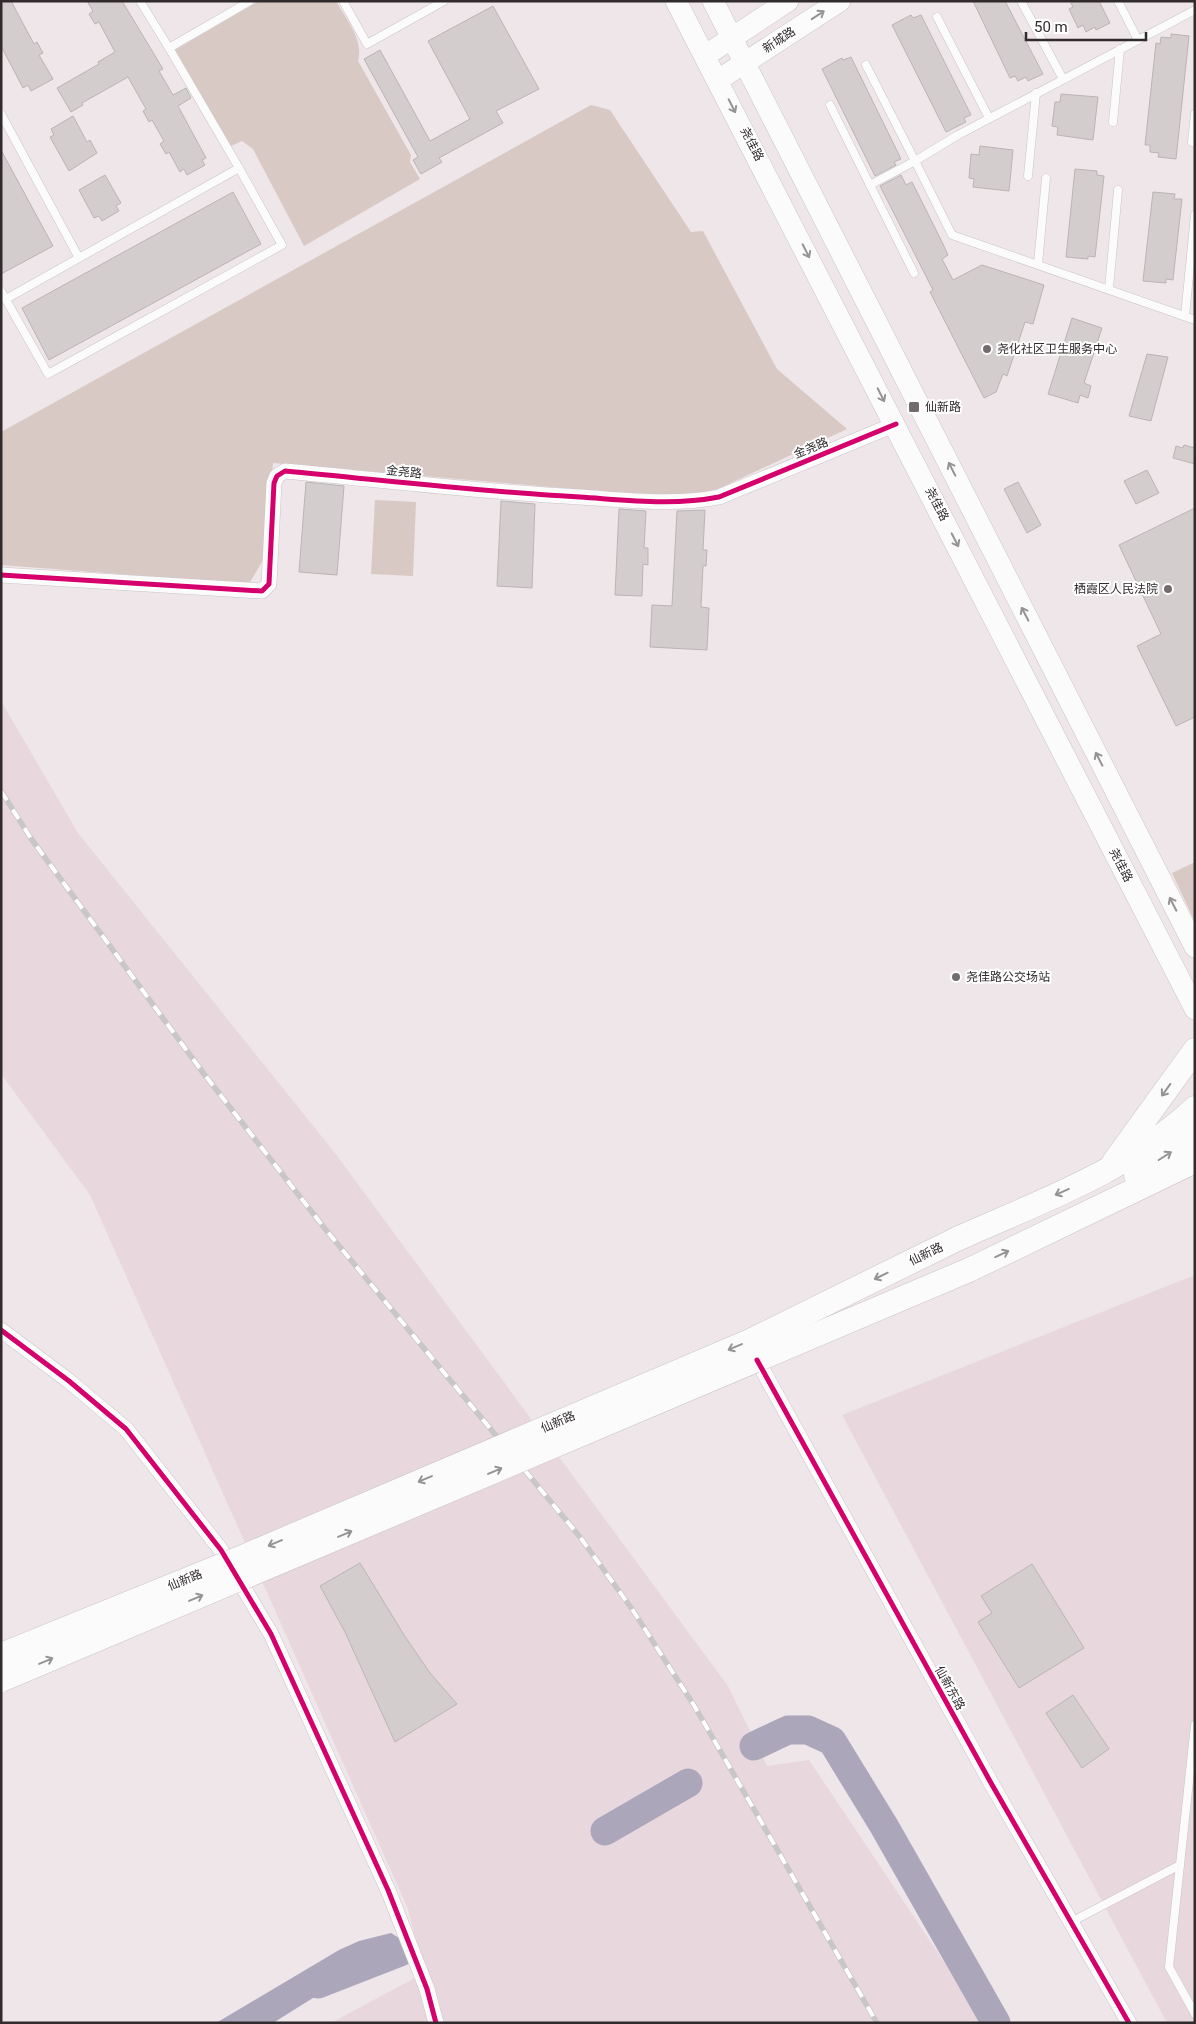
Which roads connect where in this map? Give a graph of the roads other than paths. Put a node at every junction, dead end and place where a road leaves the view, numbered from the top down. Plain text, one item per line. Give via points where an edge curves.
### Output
1 (140, 1) edge
2 (250, 1) edge
3 (343, 1) edge
4 (444, 1) edge
5 (676, 1) edge
6 (713, 1) edge
7 (788, 1) edge
8 (840, 1) edge
9 (1022, 1) edge
10 (1118, 1) edge
11 (1195, 10) edge
12 (937, 16) dead end
13 (732, 38) junction
14 (1138, 40) junction
15 (168, 48) junction
16 (1120, 49) junction
17 (706, 55) junction
18 (745, 63) junction
19 (866, 65) dead end
20 (1063, 79) junction
21 (718, 80) junction
22 (1036, 93) junction
23 (830, 105) dead end
24 (1, 114) edge
25 (1195, 114) edge
26 (989, 118) junction
27 (1113, 122) dead end
28 (1192, 142) dead end
29 (914, 161) junction
30 (239, 168) junction
31 (1028, 176) dead end
32 (1046, 178) dead end
33 (870, 186) junction
34 (1118, 190) dead end
35 (1195, 215) edge
36 (79, 258) junction
37 (1038, 264) junction
38 (914, 273) dead end
39 (1109, 288) junction
40 (1, 291) edge
41 (6, 299) junction
42 (1185, 316) junction
43 (1195, 320) edge
44 (896, 424) junction
45 (1, 575) edge
46 (1195, 947) edge
47 (1195, 1009) edge
48 (1195, 1050) edge
49 (1195, 1108) edge
50 (1195, 1138) edge
51 (1195, 1161) edge
52 (1107, 1172) junction
53 (1036, 1239) junction
54 (1, 1330) edge
55 (757, 1360) junction
56 (1, 1655) edge
57 (1, 1680) edge
58 (1195, 1725) edge
59 (1180, 1865) junction
60 (1071, 1922) junction
61 (1195, 2014) edge
62 (436, 2023) edge
63 (1129, 2023) edge

1 - 15 lane
2 - 15 lane
3 - 4 lane via 368,44
5 - 17 main road, 尧佳路
6 - 13 main road
7 - 13 main road
18 -> 8 main road, 新城路
9 - 20 lane
10 - 14 lane
11 - 14 lane
12 - 26 lane
13 - 17 main road
13 - 18 main road
14 - 16 lane
15 - 30 lane
16 - 20 lane
16 - 27 lane
17 - 21 main road, 尧佳路
18 - 21 main road, 新城路
46 -> 18 main road
19 - 29 lane
20 - 22 lane
21 -> 44 main road, 尧佳路
22 - 26 lane
22 - 31 lane
23 - 33 lane
24 - 36 lane
25 - 28 lane
26 - 29 lane
29 - 33 lane
29 - 37 lane via 952,235
30 - 36 lane
30 - 41 lane via 282,245 48,374
32 - 37 lane
33 - 38 lane
34 - 39 lane
35 - 42 lane
36 - 41 lane
37 - 39 lane
39 - 42 lane
40 - 41 lane
42 - 43 lane
44 - 45 street, 金尧路 via 719,497 694,502 536,495 285,471 277,476 274,483 269,584 262,591
44 -> 47 main road, 尧佳路
48 -> 52 main road
49 - 52 main road, 仙新路 via 1170,1132
53 -> 50 main road, 仙新路
51 - 53 main road, 仙新路
52 -> 56 main road, 仙新路, bridge via 957,1239 750,1341 245,1556
55 -> 53 main road, 仙新路, bridge
54 - 62 street via 126,1429 221,1550 271,1634 380,1873 426,1989
57 -> 55 main road, 仙新路, bridge
55 - 60 street, 仙新东路
58 - 59 lane
59 - 60 lane
59 - 61 lane via 1169,1967
60 - 63 street, 仙新东路

